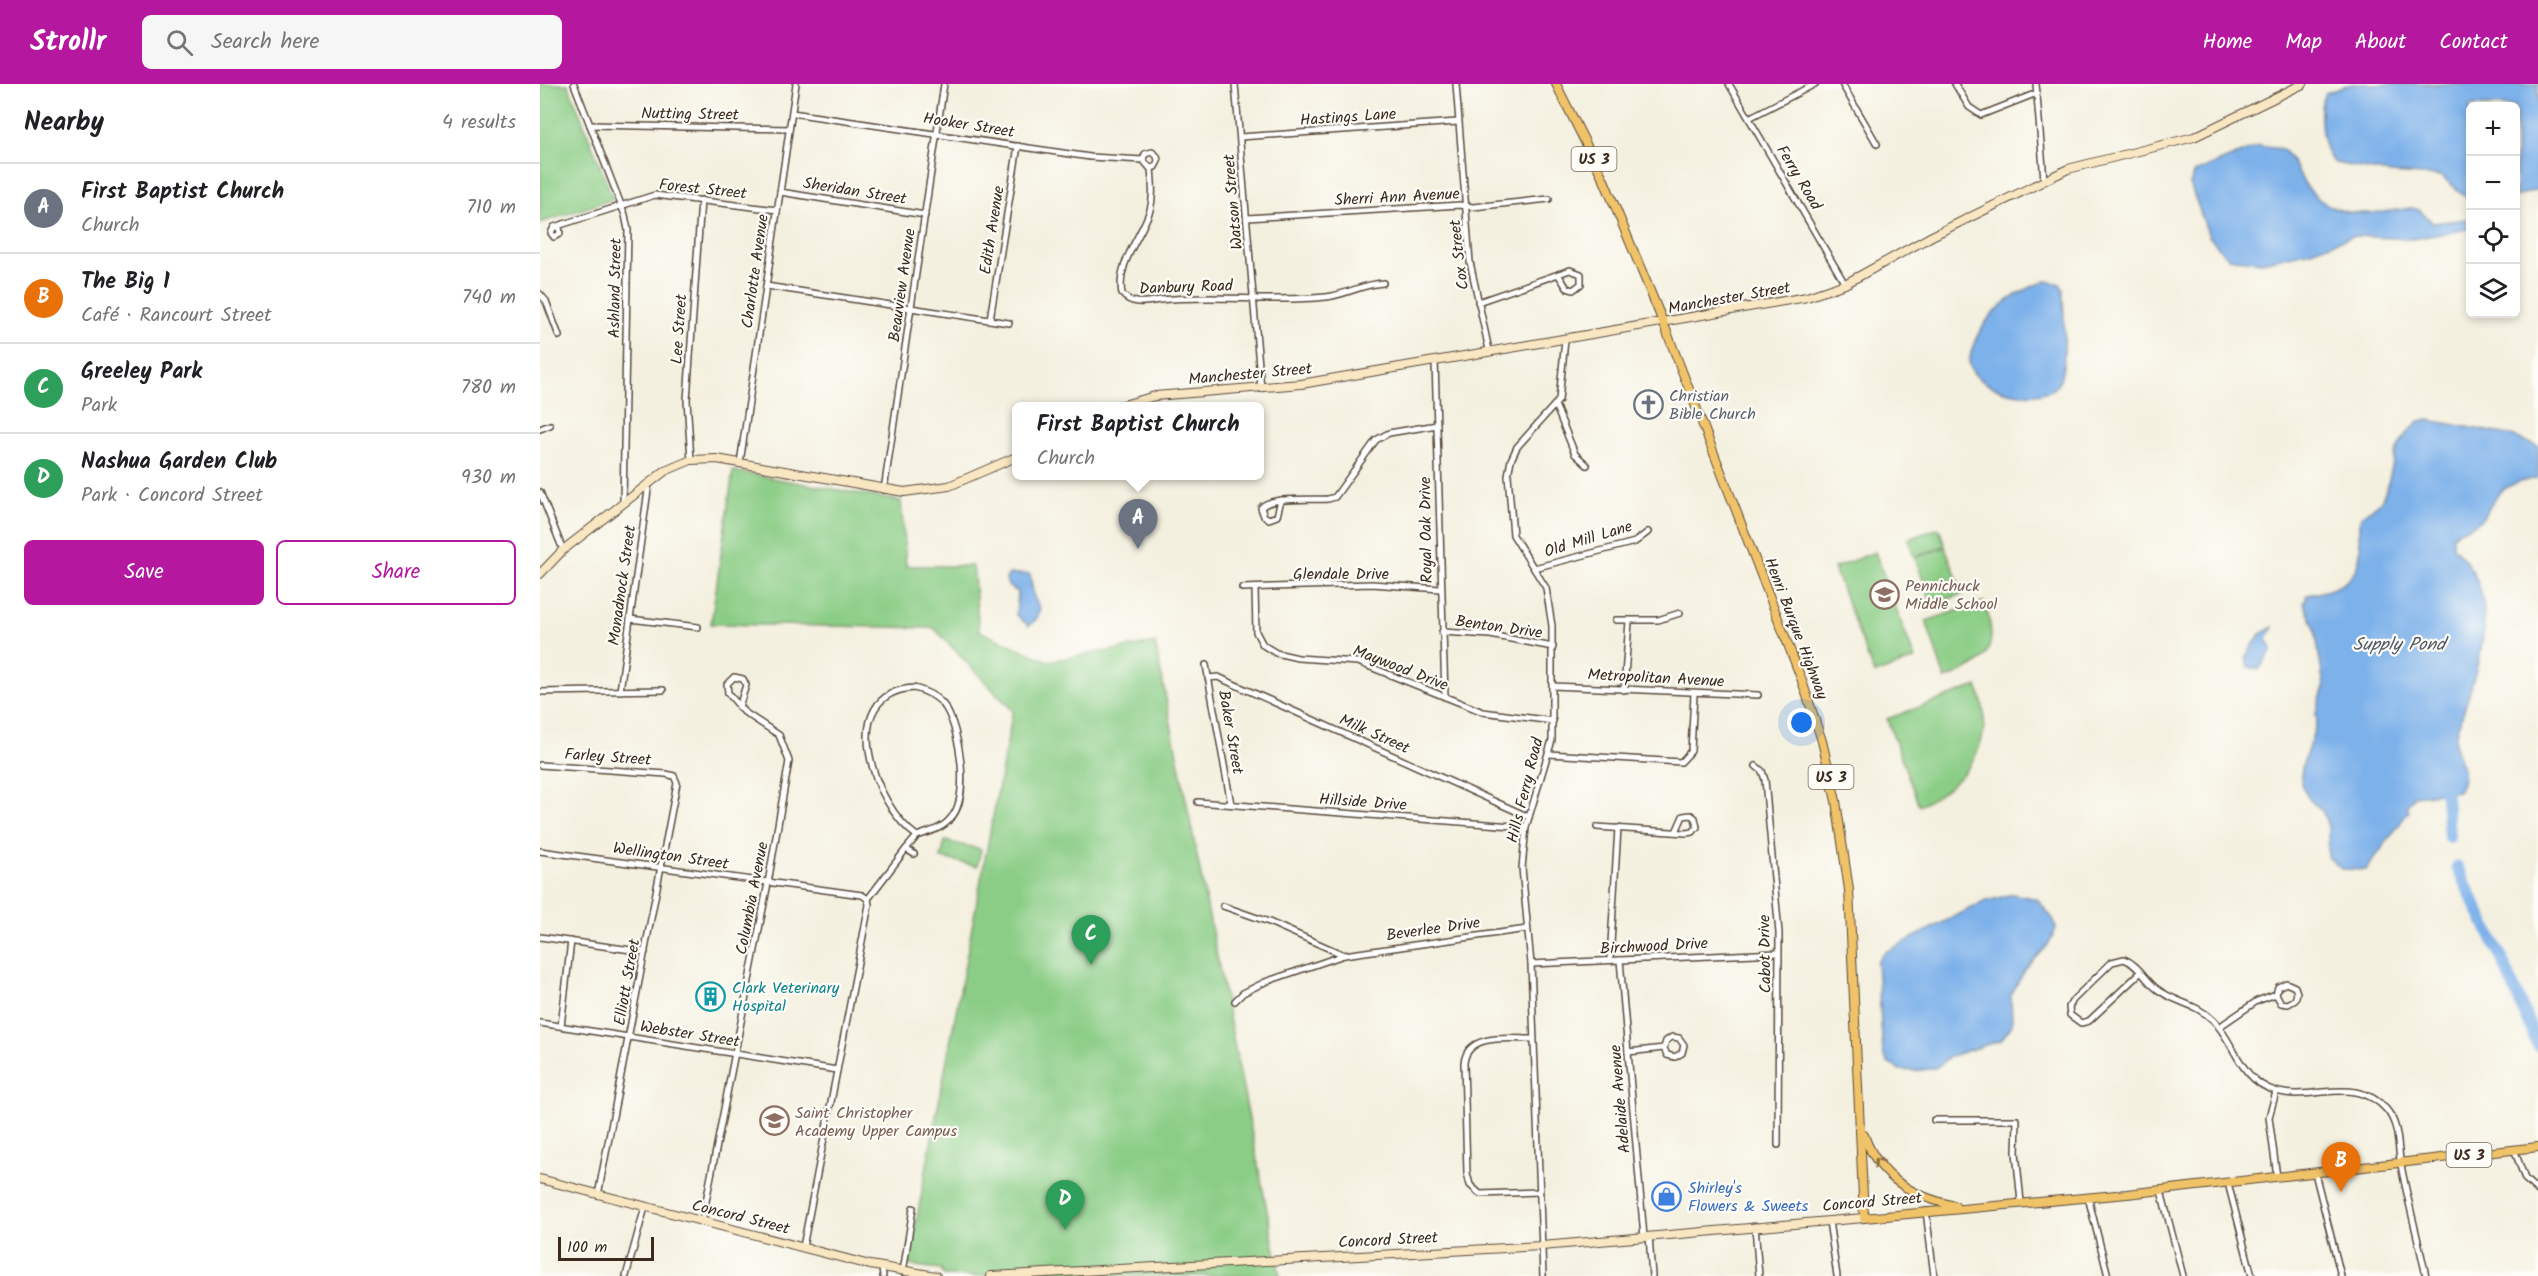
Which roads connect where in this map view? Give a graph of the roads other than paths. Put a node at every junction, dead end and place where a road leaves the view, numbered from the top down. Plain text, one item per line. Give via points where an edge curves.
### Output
1 (574, 84) edge
2 (796, 84) edge
3 (944, 84) edge
4 (1235, 84) edge
5 (1455, 84) edge
6 (1556, 84) edge
7 (1729, 84) edge
8 (1815, 84) edge
9 (1842, 84) edge
10 (1955, 84) edge
11 (2036, 84) edge
12 (2297, 85) edge
13 (2037, 93) junction
14 (792, 113) junction
15 (1749, 118) junction
16 (1458, 122) junction
17 (590, 124) junction
18 (789, 129) junction
19 (937, 133) junction
20 (1240, 137) junction
21 (1877, 144) dead end
22 (1018, 146) junction
23 (1143, 160) junction
24 (1151, 168) junction
25 (2044, 180) junction
26 (780, 192) junction
27 (1549, 199) dead end
28 (701, 200) junction
29 (621, 206) junction
30 (1466, 206) junction
31 (777, 210) junction
32 (925, 215) junction
33 (1247, 218) junction
34 (559, 226) dead end
35 (1558, 274) junction
36 (1383, 283) dead end
37 (1845, 284) junction
38 (766, 286) junction
39 (540, 294) edge
40 (1253, 298) junction
41 (1478, 302) junction
42 (912, 308) junction
43 (990, 319) junction
44 (1663, 322) junction
45 (1010, 323) dead end
46 (559, 336) dead end
47 (1565, 340) junction
48 (1489, 350) junction
49 (1435, 361) junction
50 (1261, 389) junction
51 (1134, 402) edge
52 (1556, 407) junction
53 (1437, 424) junction
54 (550, 426) dead end
55 (540, 429) edge
56 (1012, 459) edge
57 (691, 460) junction
58 (740, 463) junction
59 (1587, 465) dead end
60 (649, 483) junction
61 (884, 490) junction
62 (540, 492) edge
63 (1281, 500) dead end
64 (623, 503) junction
65 (542, 504) edge
66 (1648, 532) dead end
67 (563, 550) junction
68 (1534, 568) junction
69 (540, 574) edge
70 (1242, 588) dead end
71 (1255, 588) junction
72 (1440, 589) junction
73 (1680, 613) dead end
74 (630, 619) junction
75 (1616, 620) dead end
76 (1629, 621) junction
77 (698, 627) dead end
78 (1442, 632) junction
79 (1552, 648) junction
80 (1206, 665) dead end
81 (1208, 678) junction
82 (1553, 686) junction
83 (663, 690) dead end
84 (1624, 690) junction
85 (620, 691) junction
86 (540, 692) edge
87 (1694, 694) junction
88 (1758, 695) dead end
89 (1445, 698) junction
90 (739, 707) junction
91 (1553, 721) junction
92 (1549, 754) junction
93 (540, 765) edge
94 (1756, 766) dead end
95 (674, 776) joint
96 (1198, 802) dead end
97 (1232, 804) junction
98 (1529, 817) junction
99 (1526, 827) junction
100 (1597, 827) dead end
101 (1618, 828) junction
102 (1676, 832) dead end
103 (917, 836) junction
104 (906, 849) junction
105 (540, 850) edge
106 (914, 854) dead end
107 (662, 867) junction
108 (768, 883) junction
109 (868, 899) junction
110 (1223, 906) dead end
111 (1527, 929) junction
112 (540, 937) edge
113 (571, 941) junction
114 (645, 952) junction
115 (1778, 953) junction
116 (1344, 955) junction
117 (1610, 960) junction
118 (1620, 960) junction
119 (1531, 964) junction
120 (2140, 972) junction
121 (2276, 994) junction
122 (1235, 1001) dead end
123 (540, 1023) edge
124 (561, 1026) junction
125 (2219, 1027) junction
126 (629, 1037) junction
127 (1533, 1039) junction
128 (1664, 1048) dead end
129 (1628, 1052) junction
130 (734, 1053) junction
131 (837, 1070) junction
132 (2276, 1092) junction
133 (1934, 1120) dead end
134 (1861, 1126) junction
135 (1778, 1145) dead end
136 (2538, 1147) edge
137 (2514, 1149) junction
138 (2400, 1163) junction
139 (2315, 1173) junction
140 (2277, 1177) junction
141 (540, 1179) edge
142 (2228, 1183) junction
143 (2161, 1191) junction
144 (2538, 1191) edge
145 (1539, 1192) junction
146 (598, 1195) junction
147 (2088, 1197) junction
148 (2021, 1202) junction
149 (645, 1207) junction
150 (913, 1208) dead end
151 (1964, 1208) junction
152 (1926, 1211) junction
153 (1864, 1218) junction
154 (1830, 1221) junction
155 (702, 1222) junction
156 (1755, 1226) junction
157 (1647, 1237) junction
158 (1542, 1246) junction
159 (803, 1247) junction
160 (882, 1272) edge
161 (903, 1272) junction
162 (626, 1276) edge
163 (936, 1276) edge
164 (991, 1276) edge
165 (1543, 1276) edge
166 (1652, 1276) edge
167 (1760, 1276) edge
168 (1837, 1276) edge
169 (1934, 1276) edge
170 (2108, 1276) edge
171 (2183, 1276) edge
172 (2252, 1276) edge
173 (2341, 1276) edge
174 (2426, 1276) edge

1 - 17 street, Ashland Street
2 - 14 street, Charlotte Avenue
3 - 19 street, Beauview Avenue
4 - 20 street, Watson Street
5 - 16 street, Cox Street
6 - 44 main road, Henri Burque Highway / US 3 via 1604,180
7 - 15 street, Ferry Road
8 - 15 street
9 - 21 street
10 - 13 street via 1969,107 1981,115
11 - 13 street
12 - 25 street, Manchester Street via 2194,137 2086,162
13 - 25 street
14 - 18 street, Charlotte Avenue
14 - 19 street, Hooker Street
15 - 37 street, Ferry Road
16 - 20 street, Hastings Lane
16 - 30 street, Cox Street
17 - 18 street, Nutting Street
17 - 29 street, Ashland Street
18 - 26 street, Charlotte Avenue
19 - 22 street, Hooker Street
19 - 32 street, Beauview Avenue
20 - 33 street, Watson Street
22 - 23 street, Hooker Street
22 - 43 street, Edith Avenue
23 - 24 street
23 - 24 street, Hooker Street via 1148,153 1156,155 1158,163
24 - 40 street, Danbury Road via 1151,207 1126,260 1122,294 1137,303 1182,298
25 - 37 street, Manchester Street
26 - 31 street, Charlotte Avenue
26 - 32 street, Sheridan Street
27 - 30 street, Sherri Ann Avenue
28 - 29 street, Forest Street via 655,195
28 - 31 street, Forest Street
28 - 57 street, Lee Street via 687,400
29 - 34 street, Forest Street
29 - 64 street, Ashland Street via 629,238
30 - 33 street, Sherri Ann Avenue
30 - 41 street, Cox Street
31 - 38 street, Charlotte Avenue
32 - 42 street, Beauview Avenue
33 - 40 street, Watson Street
35 - 35 street via 1576,270 1581,284 1577,289 1567,288
35 - 41 street
36 - 40 street, Danbury Road via 1324,297
37 - 44 street, Manchester Street via 1798,299
38 - 42 street
38 - 58 street, Charlotte Avenue
39 - 46 street
40 - 50 street, Watson Street
41 - 48 street, Cox Street
42 - 43 street
42 - 61 street, Beauview Avenue
43 - 45 street
44 - 47 street, Manchester Street
44 - 134 main road, Henri Burque Highway / US 3 via 1808,698 1829,771 1849,890
47 - 48 street, Manchester Street
47 - 52 street via 1562,387
48 - 49 street, Manchester Street
49 - 50 street, Manchester Street
49 - 53 street, Royal Oak Drive
50 - 51 street, Manchester Street via 1155,396
52 - 59 street via 1575,454
52 - 68 street, Hills Ferry Road via 1517,447 1509,468 1513,535
53 - 63 street via 1376,440 1335,496
53 - 72 street, Royal Oak Drive
54 - 55 street
56 - 61 street via 942,488
57 - 58 street
57 - 60 street via 673,466
58 - 61 street
60 - 64 street
60 - 74 street, Monadnock Street
62 - 65 street
64 - 67 street
65 - 67 street
66 - 68 street, Old Mill Lane via 1635,542
67 - 69 street
68 - 79 street, Hills Ferry Road via 1549,595
70 - 71 street, Glendale Drive
71 - 72 street, Glendale Drive via 1372,584
71 - 89 street, Maywood Drive via 1256,632 1269,650 1298,658 1358,662
72 - 78 street, Royal Oak Drive
73 - 76 street via 1658,620
74 - 77 street
74 - 85 street, Monadnock Street
75 - 76 street
76 - 84 street
78 - 79 street, Benton Drive
78 - 89 street, Royal Oak Drive
79 - 82 street, Hills Ferry Road
80 - 81 street, Baker Street
81 - 97 street, Baker Street
81 - 98 street, Milk Street via 1218,677
82 - 84 street, Metropolitan Avenue
82 - 91 street, Hills Ferry Road
83 - 85 street
84 - 87 street, Metropolitan Avenue
85 - 86 street
87 - 88 street, Metropolitan Avenue
87 - 92 street via 1691,751 1688,758 1674,764
89 - 91 street, Maywood Drive via 1491,713
90 - 90 street via 727,690 734,677 746,685
90 - 108 street, Columbia Avenue via 779,735 787,753 788,768
91 - 92 street, Hills Ferry Road
92 - 98 street, Hills Ferry Road
93 - 95 street, Farley Street
94 - 115 street, Cabot Drive via 1762,771 1766,788
95 - 107 street, Elliott Street via 677,790
96 - 97 street, Hillside Drive
97 - 99 street, Hillside Drive
98 - 99 street, Hills Ferry Road
99 - 111 street, Hills Ferry Road via 1522,868
100 - 101 street
101 - 102 street
101 - 117 street
103 - 103 street via 950,820 959,806 963,773 944,705 927,691 899,688 880,701 873,712 869,753 883,796 904,827
103 - 104 street
104 - 106 street
104 - 109 street
105 - 107 street, Wellington Street
107 - 108 street, Wellington Street
107 - 114 street, Elliott Street
108 - 109 street, Wellington Street via 862,895
108 - 130 street, Columbia Avenue
109 - 131 street
110 - 116 street
111 - 116 street, Beverlee Drive
111 - 119 street, Hills Ferry Road
112 - 113 street
113 - 114 street
113 - 124 street
114 - 126 street, Elliott Street
115 - 118 street, Birchwood Drive
115 - 135 street, Cabot Drive
116 - 122 street, Beverlee Drive via 1265,982
117 - 118 street, Birchwood Drive
117 - 119 street, Birchwood Drive
118 - 129 street, Adelaide Avenue
119 - 127 street, Hills Ferry Road
120 - 120 street via 2089,1021 2080,1023 2070,1015 2073,1000 2116,960 2128,960
120 - 125 street via 2161,992 2197,1007
121 - 121 street via 2278,987 2286,983 2295,987 2297,993 2288,1004 2278,1001
121 - 125 street via 2257,1000
123 - 124 street, Webster Street
124 - 126 street, Webster Street
125 - 132 street via 2250,1076
126 - 130 street, Webster Street
126 - 146 street, Elliott Street
127 - 145 street, Hills Ferry Road
127 - 145 street via 1481,1041 1466,1053 1467,1173 1470,1185 1480,1194
128 - 129 street
129 - 157 street, Adelaide Avenue
130 - 131 street, Webster Street
130 - 155 street, Columbia Avenue
131 - 159 street
132 - 138 street via 2298,1095 2348,1090 2368,1095 2386,1109 2393,1122
132 - 140 street via 2269,1117
133 - 148 street via 2017,1120
151 -> 134 main road via 1923,1197 1893,1180 1877,1161
134 - 153 main road, Henri Burque Highway / US 3
136 - 137 main road, Concord Street / US 3
137 - 138 main road, Concord Street / US 3
137 - 144 street via 2525,1179
138 - 139 main road, Concord Street / US 3
138 - 174 street
139 - 140 main road, Concord Street / US 3
139 - 173 street
140 - 142 main road, Concord Street / US 3
141 - 146 street, Concord Street
142 - 143 main road, Concord Street / US 3
142 - 172 street
143 - 147 main road, Concord Street / US 3
143 - 171 street
145 - 158 street, Hills Ferry Road
146 - 149 street, Concord Street
147 - 148 main road, Concord Street / US 3
147 - 170 street
148 - 151 main road, Concord Street / US 3
149 - 155 street, Concord Street
149 - 162 street
150 - 161 street
151 - 152 main road, Concord Street / US 3
152 - 153 main road, Concord Street / US 3
152 - 169 street
153 - 154 street, Concord Street
154 - 156 street, Concord Street
154 - 168 street
155 - 159 street, Concord Street
156 - 157 street, Concord Street
156 - 167 street
157 - 158 street, Concord Street
157 - 166 street, Adelaide Avenue
158 - 164 street, Concord Street
158 - 165 street, Hills Ferry Road
159 - 160 street, Concord Street
160 - 161 street, Concord Street
161 - 163 street, Concord Street

